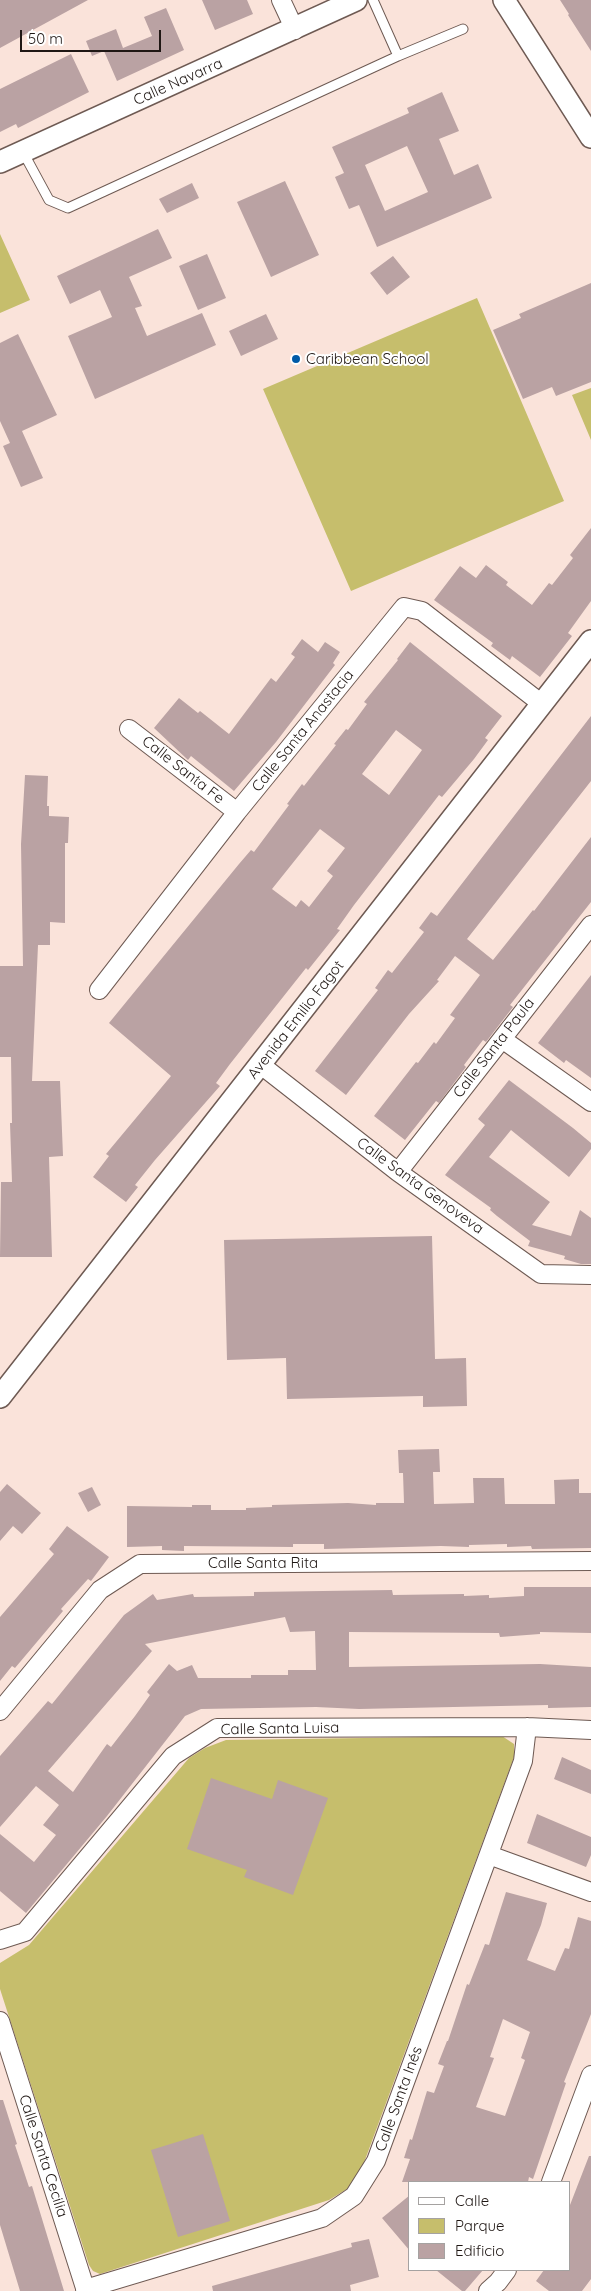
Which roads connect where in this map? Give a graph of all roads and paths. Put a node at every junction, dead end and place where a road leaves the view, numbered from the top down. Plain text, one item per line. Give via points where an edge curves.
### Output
1 (281, 0) edge
2 (356, 0) edge
3 (373, 0) edge
4 (504, 0) edge
5 (462, 29) dead end
6 (295, 30) junction
7 (398, 56) junction
8 (591, 137) edge
9 (23, 152) junction
10 (0, 162) edge
11 (591, 641) edge
12 (542, 704) junction
13 (130, 729) dead end
14 (237, 812) junction
15 (591, 925) edge
16 (99, 990) dead end
17 (502, 1039) junction
18 (261, 1065) junction
19 (591, 1102) edge
20 (398, 1172) junction
21 (591, 1275) edge
22 (0, 1398) edge
23 (591, 1561) edge
24 (0, 1711) edge
25 (527, 1728) junction
26 (591, 1730) edge
27 (489, 1855) junction
28 (591, 1892) edge
29 (0, 1940) edge
30 (0, 2021) edge
31 (591, 2075) edge
32 (550, 2181) edge
33 (506, 2271) edge
34 (86, 2290) edge
35 (488, 2291) edge

1 - 6 street
2 - 6 street, Calle Navarra
3 - 7 lane
4 - 8 street
5 - 7 lane
6 - 9 street, Calle Navarra
7 - 9 lane via 68,208 49,200
9 - 10 street, Calle Navarra
11 - 12 street, Avenida Emilio Fagot
12 - 14 street, Calle Santa Anastacia via 422,611 404,607
12 - 18 street, Avenida Emilio Fagot
13 - 14 street, Calle Santa Fe
14 - 16 street, Calle Santa Anastacia
15 - 17 street, Calle Santa Paula
17 - 19 street
17 - 20 street, Calle Santa Paula
18 - 20 street, Calle Santa Genoveva
18 - 22 street, Avenida Emilio Fagot
20 - 21 street, Calle Santa Genoveva via 541,1274
23 - 24 street, Calle Santa Rita via 140,1564 100,1590
25 - 26 street, Calle Santa Luisa
25 - 27 street, Calle Santa Inés via 523,1760
25 - 29 street, Calle Santa Luisa via 217,1728 173,1756 25,1932
27 - 28 street
27 - 34 street, Calle Santa Inés via 376,2161 354,2196 322,2218
30 - 34 street, Calle Santa Cecilia
31 - 32 street
33 - 35 street

